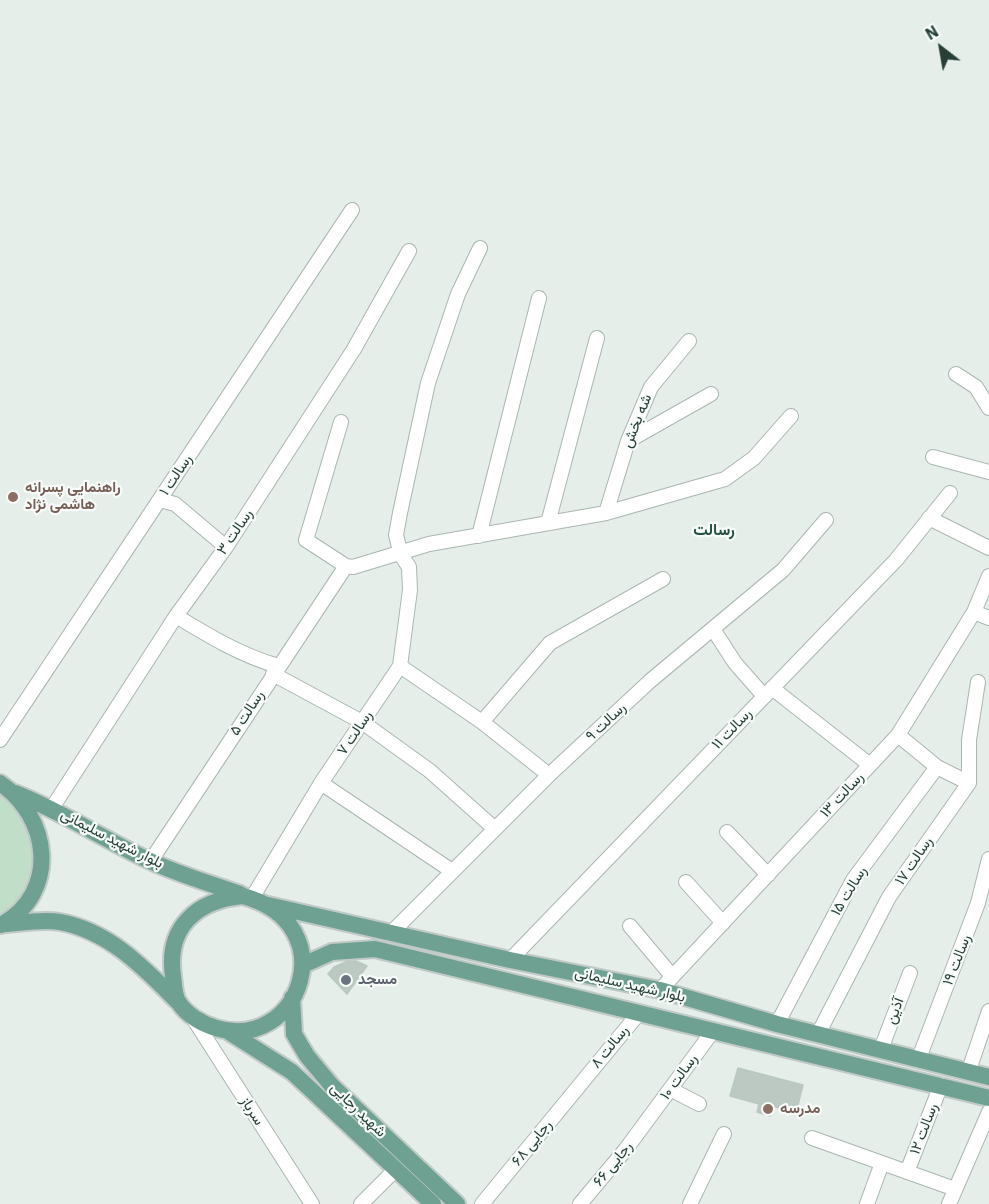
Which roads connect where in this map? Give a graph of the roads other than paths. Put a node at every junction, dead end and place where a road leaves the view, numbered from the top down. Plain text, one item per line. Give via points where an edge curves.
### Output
1 (352, 210) dead end
2 (480, 248) dead end
3 (409, 250) dead end
4 (539, 298) dead end
5 (597, 338) dead end
6 (689, 341) dead end
7 (956, 374) dead end
8 (711, 394) dead end
9 (989, 408) edge
10 (790, 416) dead end
11 (341, 422) dead end
12 (628, 441) junction
13 (933, 457) dead end
14 (989, 471) edge
15 (950, 493) dead end
16 (160, 500) junction
17 (606, 513) junction
18 (929, 518) junction
19 (826, 520) dead end
20 (548, 523) junction
21 (479, 536) junction
22 (226, 547) junction
23 (989, 548) edge
24 (401, 555) junction
25 (346, 566) junction
26 (989, 576) edge
27 (663, 579) dead end
28 (974, 612) junction
29 (176, 616) junction
30 (989, 618) edge
31 (713, 629) junction
32 (400, 666) junction
33 (276, 670) junction
34 (978, 682) dead end
35 (768, 692) junction
36 (362, 722) junction
37 (482, 722) junction
38 (898, 735) junction
39 (0, 740) edge
40 (870, 765) junction
41 (937, 767) junction
42 (549, 775) junction
43 (0, 783) edge
44 (321, 783) junction
45 (969, 783) junction
46 (15, 793) junction
47 (51, 808) junction
48 (495, 829) junction
49 (727, 832) dead end
50 (989, 859) edge
51 (150, 862) junction
52 (452, 871) junction
53 (768, 875) junction
54 (686, 882) dead end
55 (247, 897) junction
56 (268, 905) junction
57 (723, 923) junction
58 (2, 925) edge
59 (630, 927) dead end
60 (392, 932) junction
61 (510, 960) junction
62 (303, 965) junction
63 (910, 973) dead end
64 (672, 976) junction
65 (660, 990) junction
66 (292, 998) junction
67 (177, 1001) junction
68 (989, 1011) edge
69 (639, 1013) junction
70 (193, 1018) junction
71 (777, 1024) junction
72 (713, 1030) junction
73 (229, 1032) junction
74 (818, 1034) junction
75 (881, 1049) junction
76 (919, 1058) junction
77 (969, 1070) junction
78 (989, 1077) edge
79 (582, 1082) joint
80 (941, 1085) junction
81 (670, 1089) junction
82 (989, 1098) edge
83 (699, 1104) dead end
84 (989, 1112) edge
85 (645, 1123) joint
86 (724, 1134) dead end
87 (812, 1138) dead end
88 (882, 1163) junction
89 (396, 1169) junction
90 (907, 1172) junction
91 (955, 1189) junction
92 (312, 1204) edge
93 (361, 1204) edge
94 (433, 1204) edge
95 (457, 1204) edge
96 (482, 1204) edge
97 (580, 1204) edge
98 (690, 1204) edge
99 (867, 1204) edge
100 (949, 1204) edge

1 - 16 street, رسالت ۱
2 - 24 street, رسالت ۷ via 458,294 428,383 396,535
3 - 22 street, رسالت ۳ via 354,349
4 - 21 street
5 - 20 street
6 - 12 street, شه بخش via 651,387
7 - 9 street via 976,387
8 - 12 street
10 - 17 street via 754,458 725,479
11 - 25 street via 306,540
12 - 17 street, شه بخش
13 - 14 street
15 - 18 street, رسالت ۱۱
16 - 22 street via 175,504
16 - 39 street, رسالت ۱
17 - 20 street
18 - 23 street
18 - 35 street, رسالت ۱۱ via 896,560
19 - 31 street, رسالت ۹ via 783,570
20 - 21 street
21 - 24 street via 429,544
22 - 29 street, رسالت ۳
24 - 25 street
24 - 32 street, رسالت ۷ via 409,567 410,590
25 - 33 street, رسالت ۵
26 - 28 street, رسالت ۱۳
27 - 37 street via 550,643
28 - 30 street
28 - 38 street, رسالت ۱۳
29 - 33 street
29 - 47 street, رسالت ۳
31 - 35 street via 735,663
31 - 42 street, رسالت ۹ via 650,681
32 - 36 street, رسالت ۷
32 - 37 street
33 - 36 street
33 - 51 street, رسالت ۵
34 - 45 street via 969,740
35 - 40 street
35 - 61 street, رسالت ۱۱
36 - 44 street, رسالت ۷
36 - 48 street via 430,771
37 - 42 street
38 - 40 street, رسالت ۱۳
38 - 41 street
40 - 53 street, رسالت ۱۳
41 - 45 street
41 - 71 street, رسالت ۱۵ via 853,880
42 - 48 street, رسالت ۹
43 - 46 main road
44 - 52 street
44 - 55 street, رسالت ۷
45 - 74 street, رسالت ۱۷ via 890,897
46 - 47 main road, بلوار شهید سلیمانی
46 - 58 main road via 29,809 38,829 42,850 40,872 33,892
47 - 51 main road, بلوار شهید سلیمانی
48 - 52 street, رسالت ۹
49 - 53 street
50 - 76 street, رسالت ۱۹ via 978,903
51 - 55 main road, بلوار شهید سلیمانی
52 - 60 street, رسالت ۹
53 - 57 street, رسالت ۱۳
54 - 57 street
55 - 56 main road
55 - 67 main road via 210,902 184,923 174,941 171,963
56 - 60 main road, بلوار شهید سلیمانی
56 - 62 main road via 294,931 302,948
57 - 64 street, رسالت ۱۳
58 - 67 main road via 58,922 87,930 140,963
59 - 64 street
60 - 61 main road, بلوار شهید سلیمانی
61 - 65 main road, بلوار شهید سلیمانی
62 - 66 main road via 301,983
62 - 69 main road, بلوار شهید سلیمانی via 332,952 375,949
63 - 75 street, آذین
64 - 65 street, رسالت ۱۳
65 - 71 main road, بلوار شهید سلیمانی
66 - 73 main road via 265,1024
66 - 95 main road, شهید رجایی via 294,1034 307,1056 332,1086
67 - 70 main road
68 - 77 street
69 - 72 main road, بلوار شهید سلیمانی
69 - 79 street, رسالت ۸
70 - 73 main road
70 - 92 street, سرباز
71 - 74 main road, بلوار شهید سلیمانی
72 - 80 main road, بلوار شهید سلیمانی
72 - 81 street, رسالت ۱۰
73 - 89 main road, شهید رجایی via 292,1072
74 - 75 main road, بلوار شهید سلیمانی
75 - 76 main road, بلوار شهید سلیمانی
76 - 77 main road, بلوار شهید سلیمانی
77 - 78 main road, بلوار شهید سلیمانی
79 - 96 street, رجایی ۶۸
80 - 82 main road, بلوار شهید سلیمانی
80 - 90 street, رسالت ۱۲
81 - 83 street
81 - 85 street, رسالت ۱۰
84 - 91 street
85 - 97 street, رجایی ۶۶
86 - 98 street
87 - 88 street
88 - 90 street
88 - 99 street
89 - 93 street
89 - 94 main road, شهید رجایی
90 - 91 street
91 - 100 street

